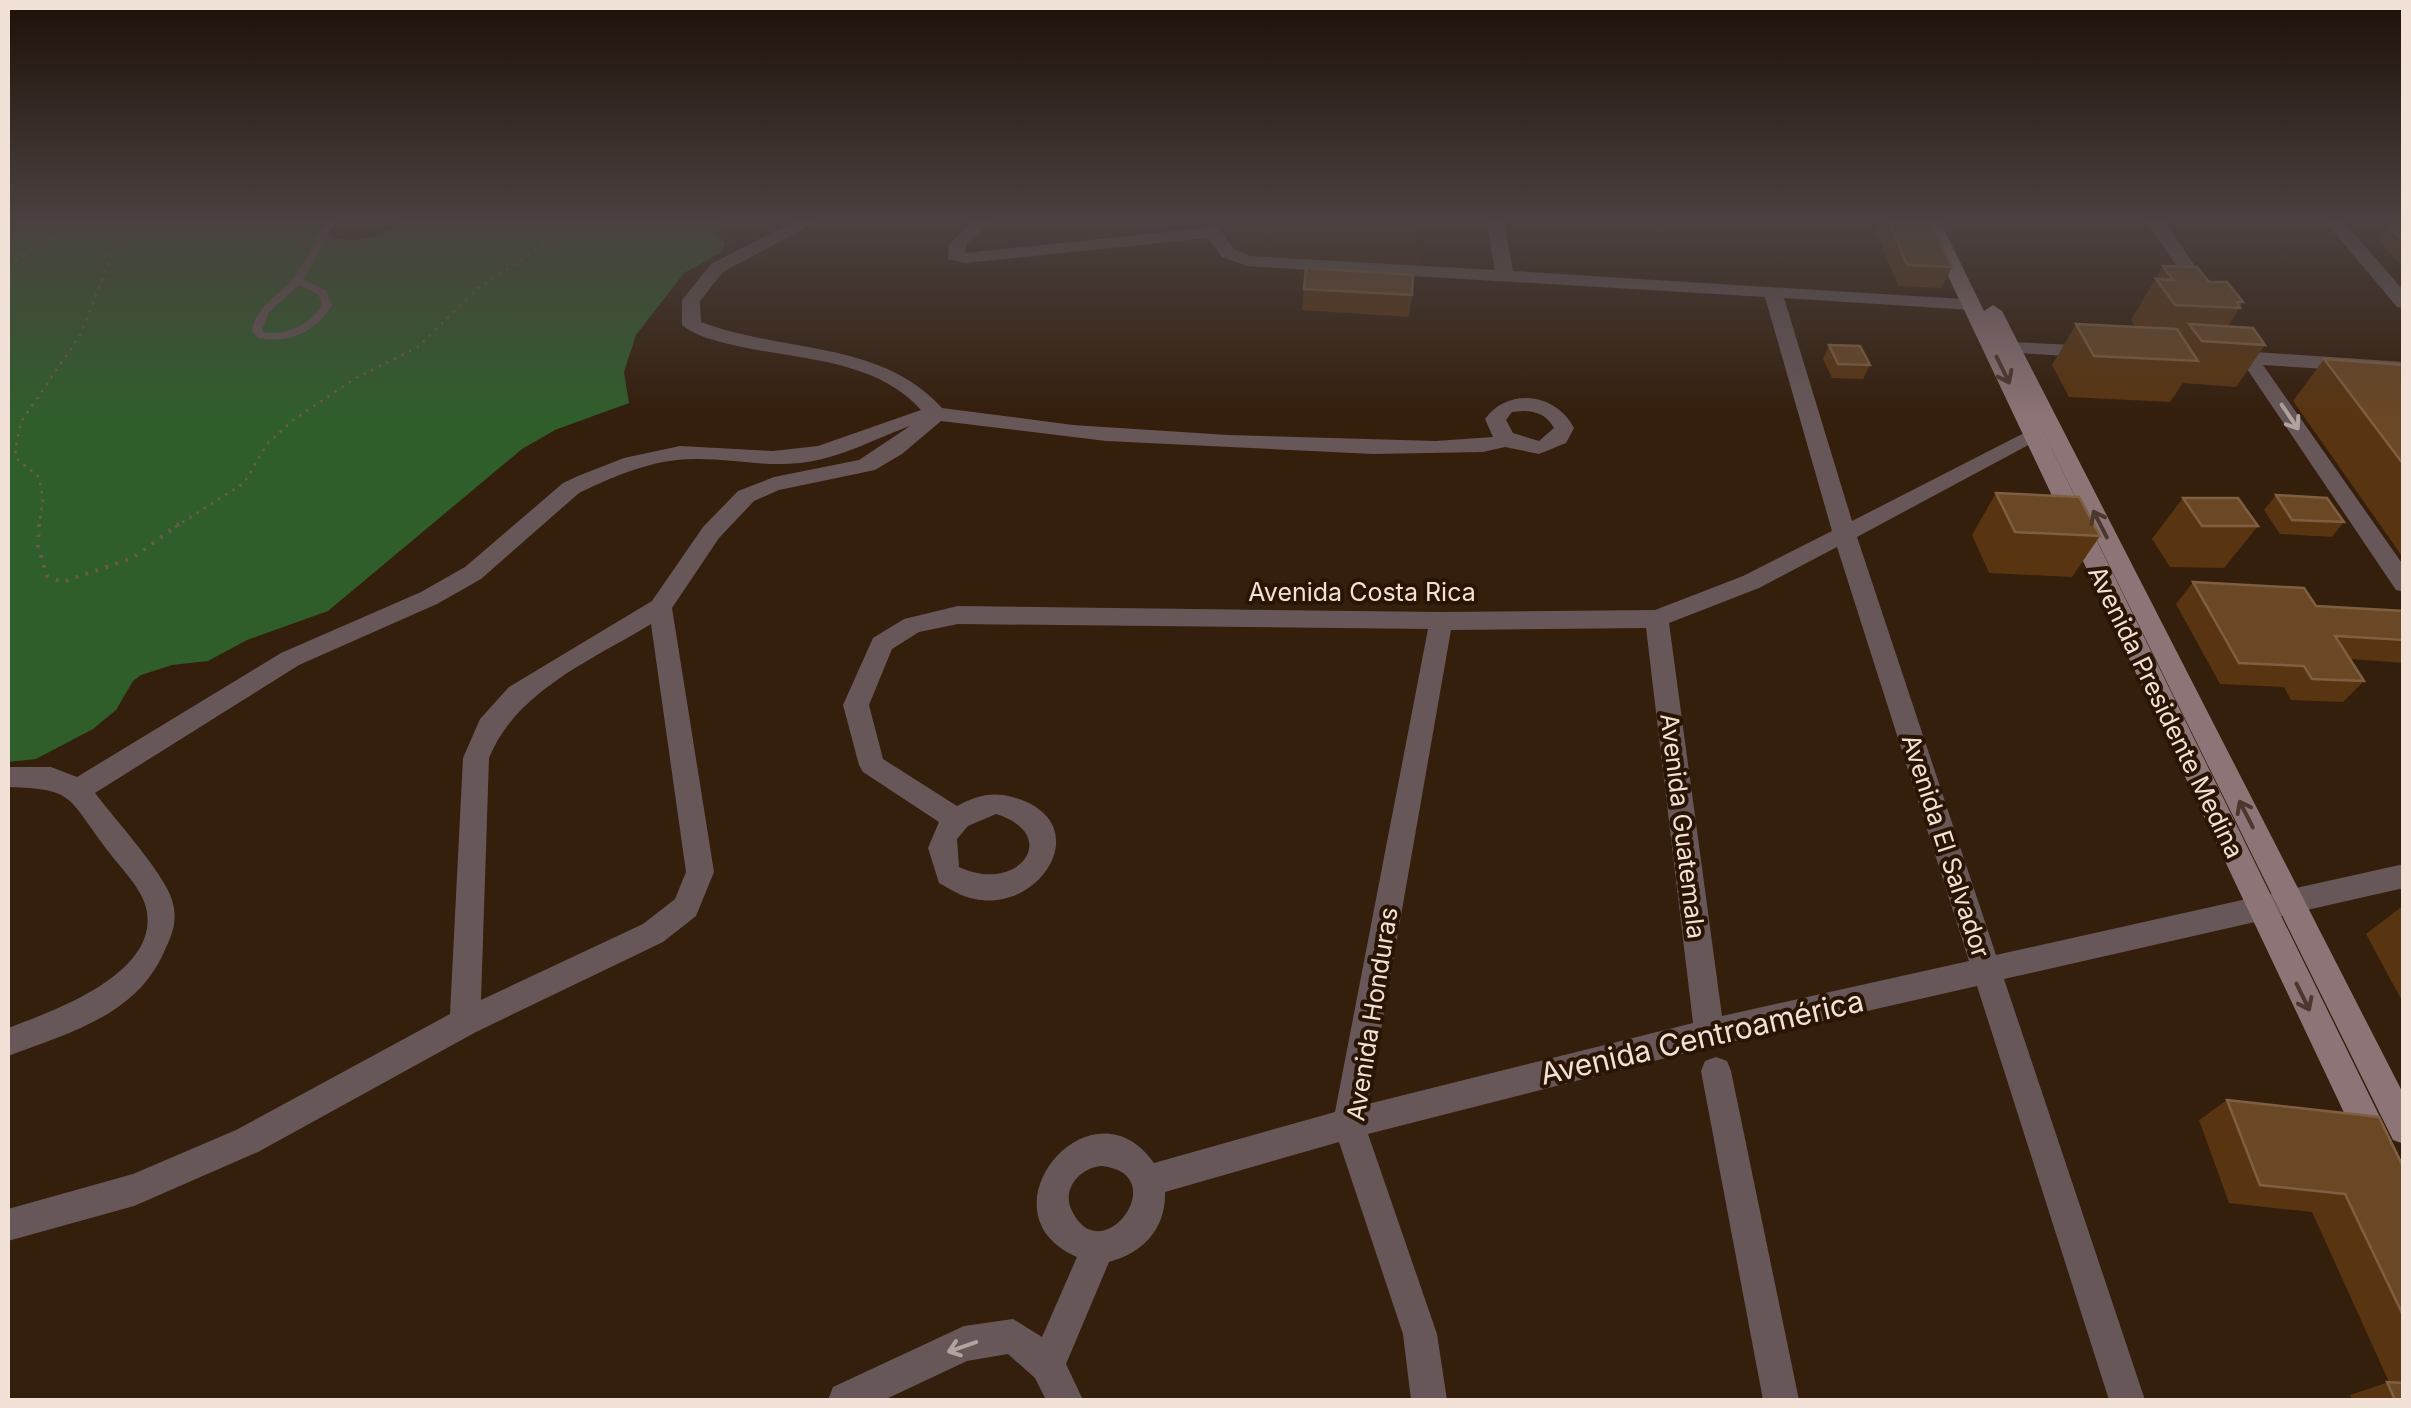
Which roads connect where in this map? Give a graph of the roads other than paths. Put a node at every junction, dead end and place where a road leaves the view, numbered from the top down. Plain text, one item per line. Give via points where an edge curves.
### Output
1 (292, 287) edge
2 (311, 287) edge
3 (702, 287) edge
4 (1699, 287) edge
5 (1962, 287) edge
6 (1982, 287) edge
7 (2200, 287) edge
8 (1772, 290) junction
9 (1970, 304) junction
10 (2012, 348) junction
11 (2110, 352) edge
12 (2210, 356) edge
13 (2249, 358) junction
14 (2404, 368) edge
15 (936, 414) junction
16 (2034, 436) junction
17 (1507, 440) dead end
18 (1845, 536) junction
19 (2404, 584) edge
20 (660, 607) junction
21 (1658, 619) junction
22 (1442, 621) junction
23 (8, 777) edge
24 (78, 790) junction
25 (956, 819) dead end
26 (2404, 876) edge
27 (2276, 905) junction
28 (1988, 973) junction
29 (465, 1022) junction
30 (1709, 1033) junction
31 (8, 1042) edge
32 (1716, 1071) dead end
33 (1349, 1124) junction
34 (2404, 1129) edge
35 (1146, 1181) junction
36 (2404, 1202) edge
37 (8, 1225) edge
38 (1099, 1246) junction
39 (1048, 1365) junction
40 (846, 1400) edge
41 (1065, 1400) edge
42 (1429, 1400) edge
43 (1781, 1400) edge
44 (2127, 1400) edge

1 - 2 lane via 258,322 262,336 290,335 324,312 322,292
3 - 15 street via 691,300 692,324 712,335 883,374 924,396
4 - 8 street
5 - 9 street, Avenida Presidente Medina
6 - 10 street, Avenida Presidente Medina
7 - 13 street
8 - 9 street
8 - 18 street, Avenida El Salvador
9 -> 16 street, Avenida Presidente Medina
10 - 11 street
27 -> 10 street, Avenida Presidente Medina
12 - 13 street
13 - 14 street
13 -> 19 street
15 - 17 street via 1072,432 1408,448 1488,447
15 - 20 street via 864,466 747,496
15 - 24 street via 910,416 820,453 788,458 694,452 590,479 473,572 414,606 290,659
16 - 18 street, Avenida Costa Rica
16 - 27 street, Avenida Presidente Medina
18 - 21 street, Avenida Costa Rica
18 - 28 street, Avenida El Salvador
20 - 29 street via 518,694 489,726 476,758
20 - 29 street via 700,872 686,906 653,933
21 - 22 street, Avenida Costa Rica
21 - 30 street, Avenida Guatemala
22 - 25 street, Avenida Costa Rica via 958,615 912,625 882,644 856,705 872,765
22 - 33 street, Avenida Honduras
23 - 24 street via 51,776
24 - 31 street via 158,898 162,924 128,985 87,1012
26 - 27 street, Avenida Centroamérica
27 - 28 street, Avenida Centroamérica
27 - 34 street, Avenida Presidente Medina
27 -> 36 street, Avenida Presidente Medina
28 - 30 street, Avenida Centroamérica
28 - 44 street, Avenida El Salvador
29 - 37 street via 247,1141 134,1190
30 - 33 street, Avenida Centroamérica
32 - 43 street
33 - 35 street, Avenida Centroamérica
33 - 42 street, Avenida Honduras via 1420,1334
35 - 38 street via 1144,1217 1118,1243
35 - 38 street via 1140,1168 1116,1152 1087,1152 1063,1170 1052,1198 1061,1227 1071,1238
38 - 39 street
39 -> 40 street via 1013,1336 964,1344
39 - 41 street

